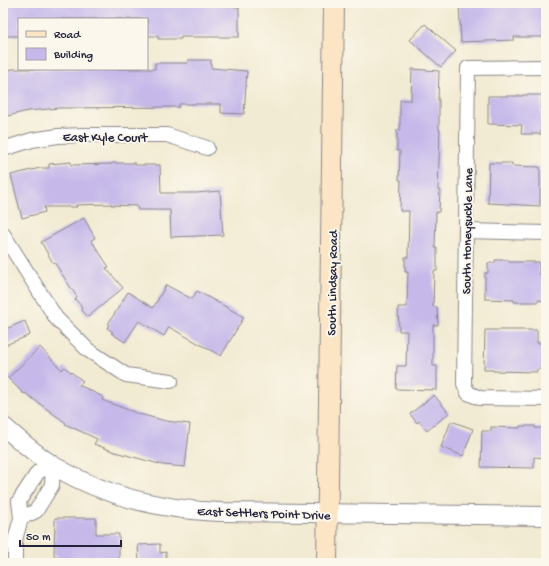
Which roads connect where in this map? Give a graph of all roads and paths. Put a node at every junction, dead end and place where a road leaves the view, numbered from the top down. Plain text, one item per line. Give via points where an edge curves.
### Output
1 (334, 3) edge
2 (546, 67) edge
3 (207, 148) dead end
4 (3, 149) edge
5 (466, 232) junction
6 (546, 233) edge
7 (3, 234) edge
8 (171, 381) dead end
9 (546, 399) edge
10 (3, 426) edge
11 (53, 465) junction
12 (327, 514) junction
13 (546, 516) edge
14 (21, 518) junction
15 (15, 563) edge
16 (327, 563) edge

1 - 12 main road, South Lindsay Road
2 - 5 street, South Honeysuckle Lane via 468,68
3 - 4 street, East Kyle Court via 167,135 83,135 32,140
5 - 6 street
5 - 9 street, South Honeysuckle Lane via 464,384 468,393 480,398
7 - 8 street via 56,318 88,350 126,374
10 - 11 street, East Settlers Point Drive
11 - 12 street, East Settlers Point Drive via 117,494 168,506 198,511
11 - 14 street via 52,485 36,511
11 - 14 street via 38,472 19,501
12 - 13 street, East Settlers Point Drive
12 - 16 main road, South Lindsay Road
14 - 15 street via 15,540

